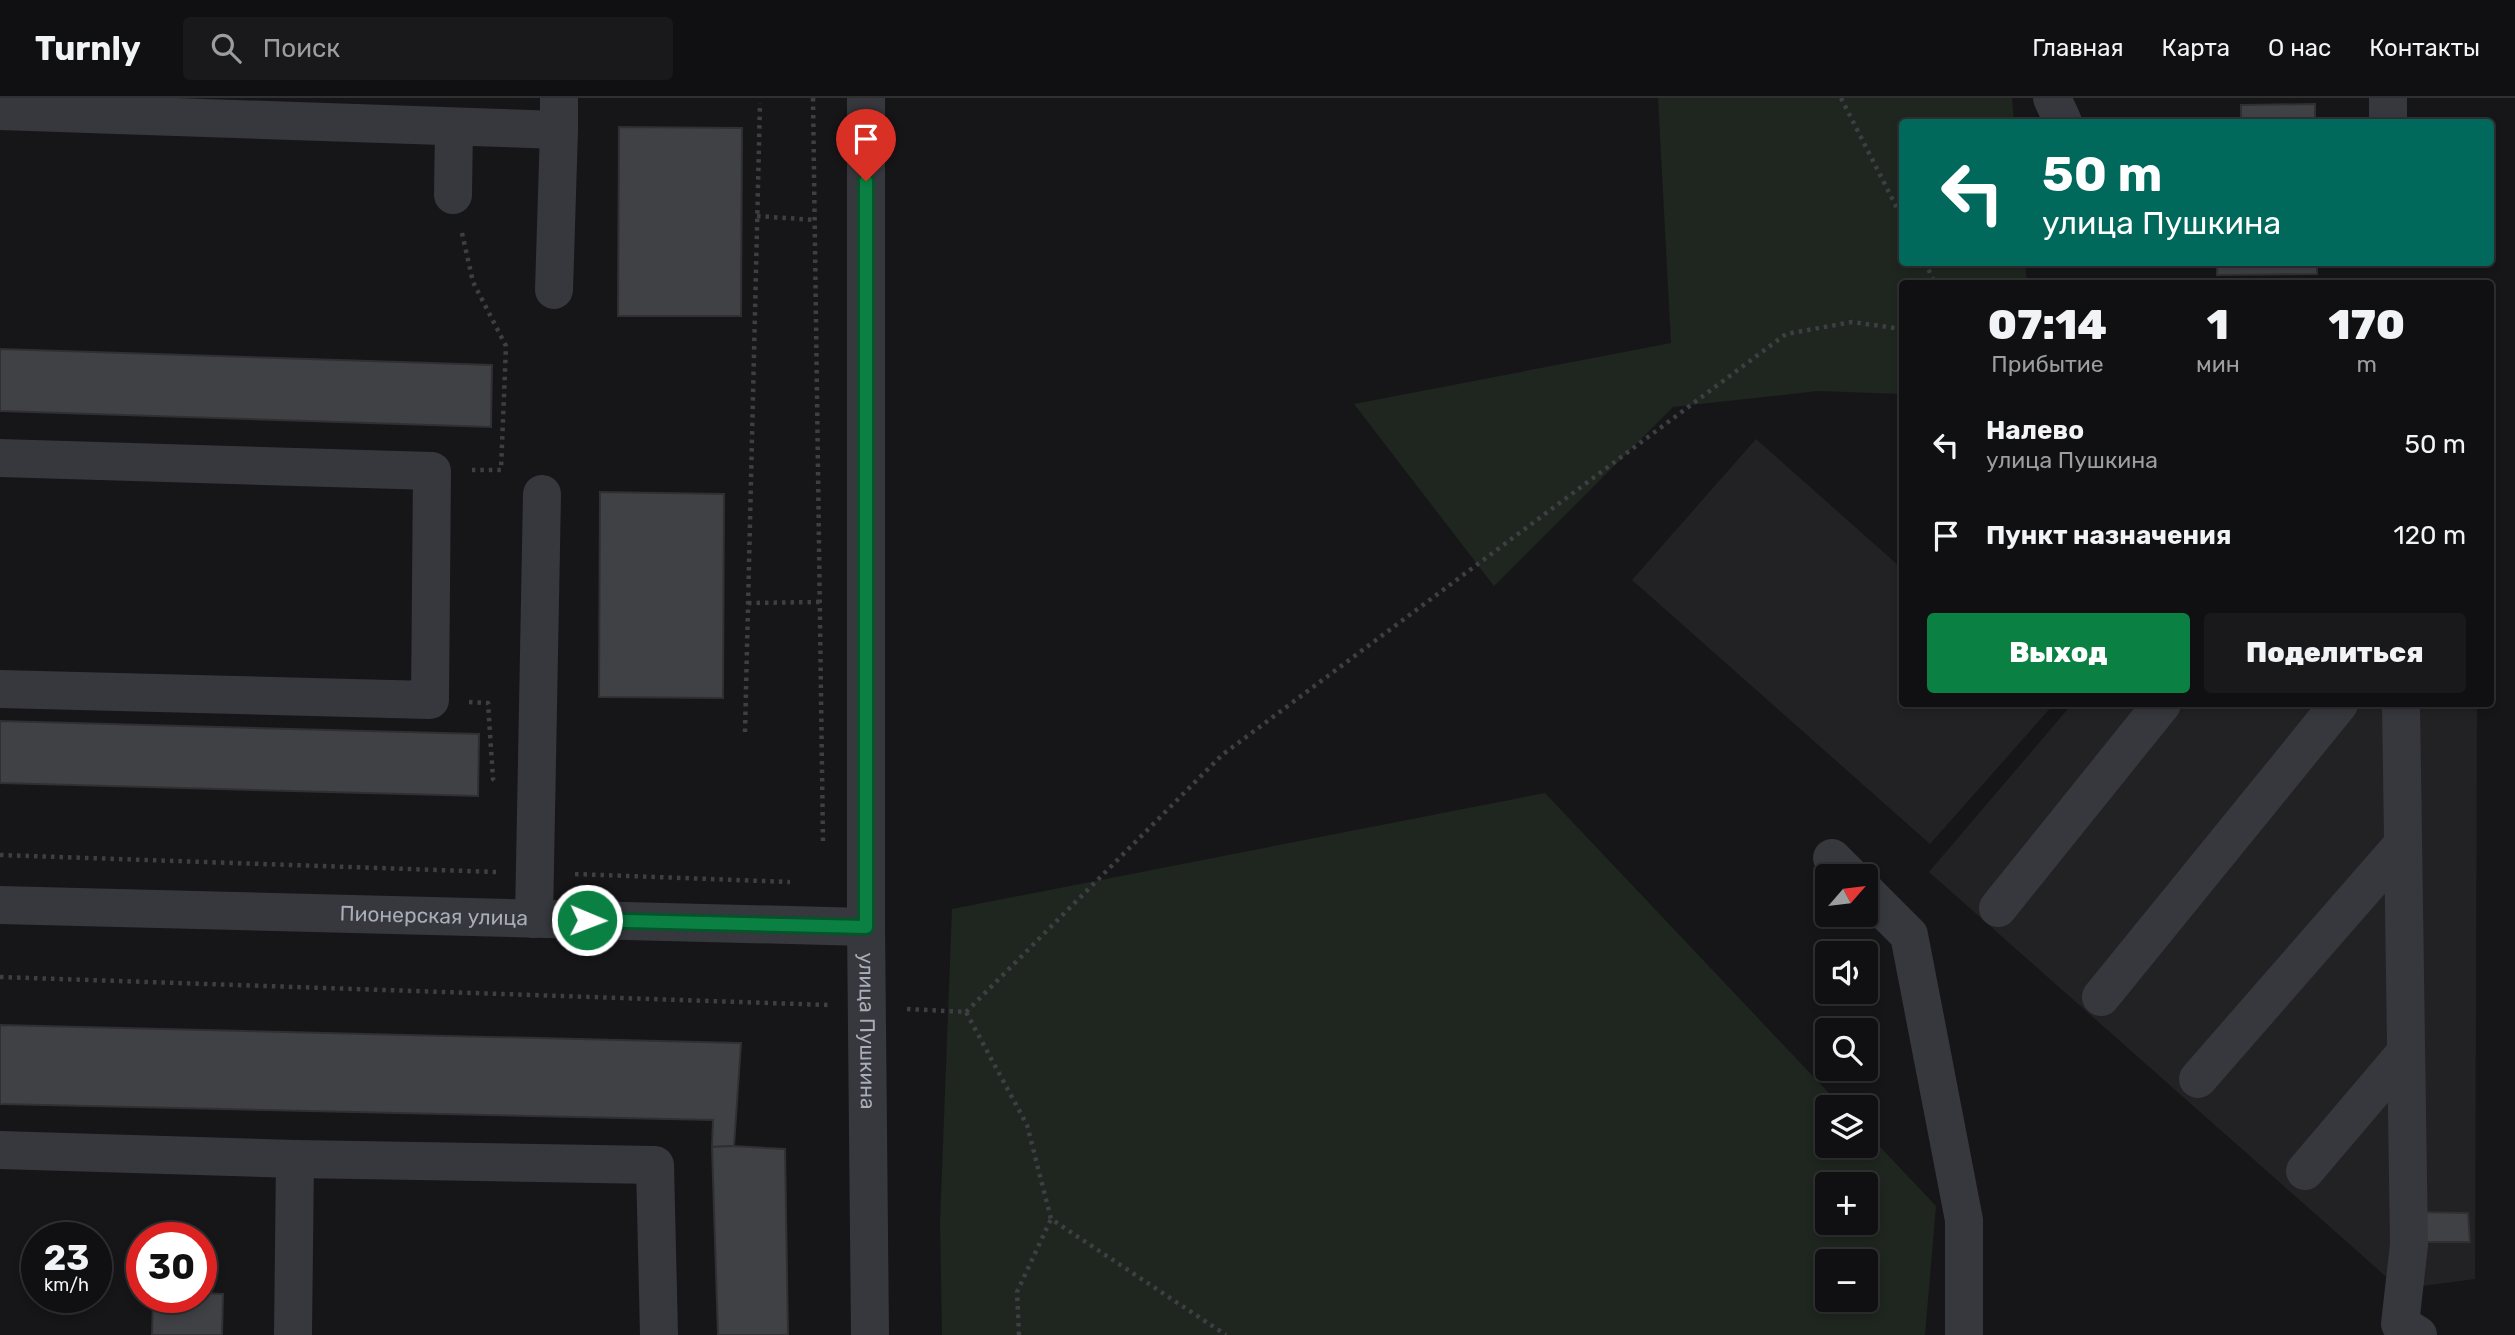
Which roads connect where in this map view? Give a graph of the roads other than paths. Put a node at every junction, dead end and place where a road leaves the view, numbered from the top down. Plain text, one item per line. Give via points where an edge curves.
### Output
1 (866, 98) edge
2 (2052, 98) edge
3 (2388, 98) edge
4 (0, 111) edge
5 (559, 114) edge
6 (2062, 119) edge
7 (2388, 119) edge
8 (454, 127) junction
9 (453, 195) road end
10 (554, 290) dead end
11 (0, 458) edge
12 (542, 494) dead end
13 (0, 689) edge
14 (2160, 707) edge
15 (2337, 707) edge
16 (2401, 707) edge
17 (2403, 844) junction
18 (1878, 904) edge
19 (0, 905) edge
20 (1998, 908) dead end
21 (534, 919) junction
22 (866, 927) junction
23 (2101, 997) dead end
24 (2406, 1052) junction
25 (2198, 1079) dead end
26 (0, 1150) edge
27 (295, 1159) junction
28 (2305, 1171) dead end
29 (293, 1335) edge
30 (659, 1335) edge
31 (870, 1335) edge
32 (1964, 1335) edge
33 (2418, 1335) edge

1 - 22 street, улица Пушкина
2 - 6 street
3 - 7 street
4 - 8 street
5 - 8 street
5 - 10 street
8 - 9 street
11 - 13 street via 432,471 429,700
12 - 21 street
14 - 20 street
15 - 23 street
16 - 17 street
17 - 24 street
17 - 25 street
18 - 32 street via 1909,935 1965,1220
19 - 21 street, Пионерская улица
21 - 22 street, Пионерская улица
22 - 31 street, улица Пушкина
24 - 28 street
24 - 33 street via 2409,1245 2400,1324
26 - 27 street
27 - 29 street
27 - 30 street via 655,1165

